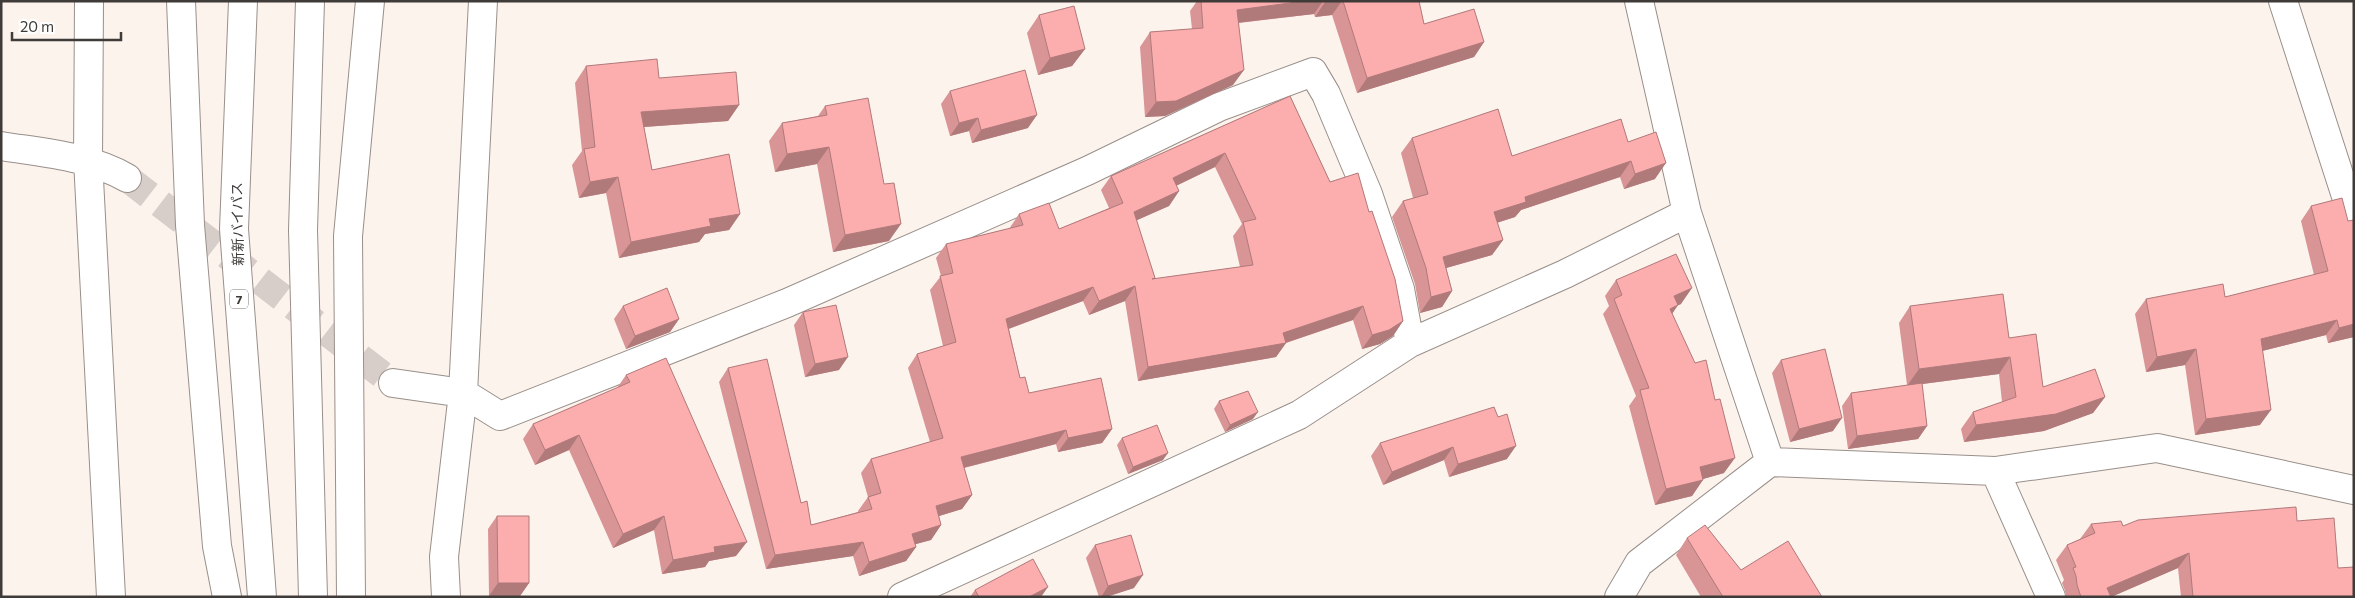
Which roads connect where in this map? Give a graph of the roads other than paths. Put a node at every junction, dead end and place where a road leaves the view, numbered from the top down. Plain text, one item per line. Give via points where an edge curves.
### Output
1 (89, 1) edge
2 (181, 1) edge
3 (243, 1) edge
4 (310, 1) edge
5 (370, 1) edge
6 (483, 1) edge
7 (1639, 1) edge
8 (2283, 1) edge
9 (1, 146) edge
10 (88, 160) junction
11 (127, 178) tunnel mouth
12 (1687, 213) junction
13 (2354, 221) edge
14 (1410, 343) junction
15 (393, 383) tunnel mouth
16 (463, 394) junction
17 (1770, 462) junction
18 (1995, 471) junction
19 (2354, 490) edge
20 (111, 597) edge
21 (228, 597) edge
22 (262, 597) edge
23 (313, 597) edge
24 (352, 597) edge
25 (446, 597) edge
26 (902, 597) edge
27 (1619, 597) edge
28 (2051, 597) edge

1 - 10 main road
2 - 21 main road via 191,234 217,546
3 - 22 main road, 新新バイパス / 7 via 234,229
4 - 23 main road via 304,230
5 - 24 main road via 348,236
6 - 16 main road
7 - 12 main road
8 - 13 main road
9 - 10 main road
10 - 11 main road
10 - 20 main road
12 - 14 main road via 1565,274
12 - 17 main road
14 - 16 main road via 1400,289 1368,194 1326,94 1313,72 1219,107 1087,171 787,303 500,416
14 - 26 main road via 1299,415
15 - 16 main road
16 - 25 main road via 444,557
17 - 18 main road
17 - 27 main road via 1639,563
18 - 19 main road via 2157,448
18 - 28 main road

